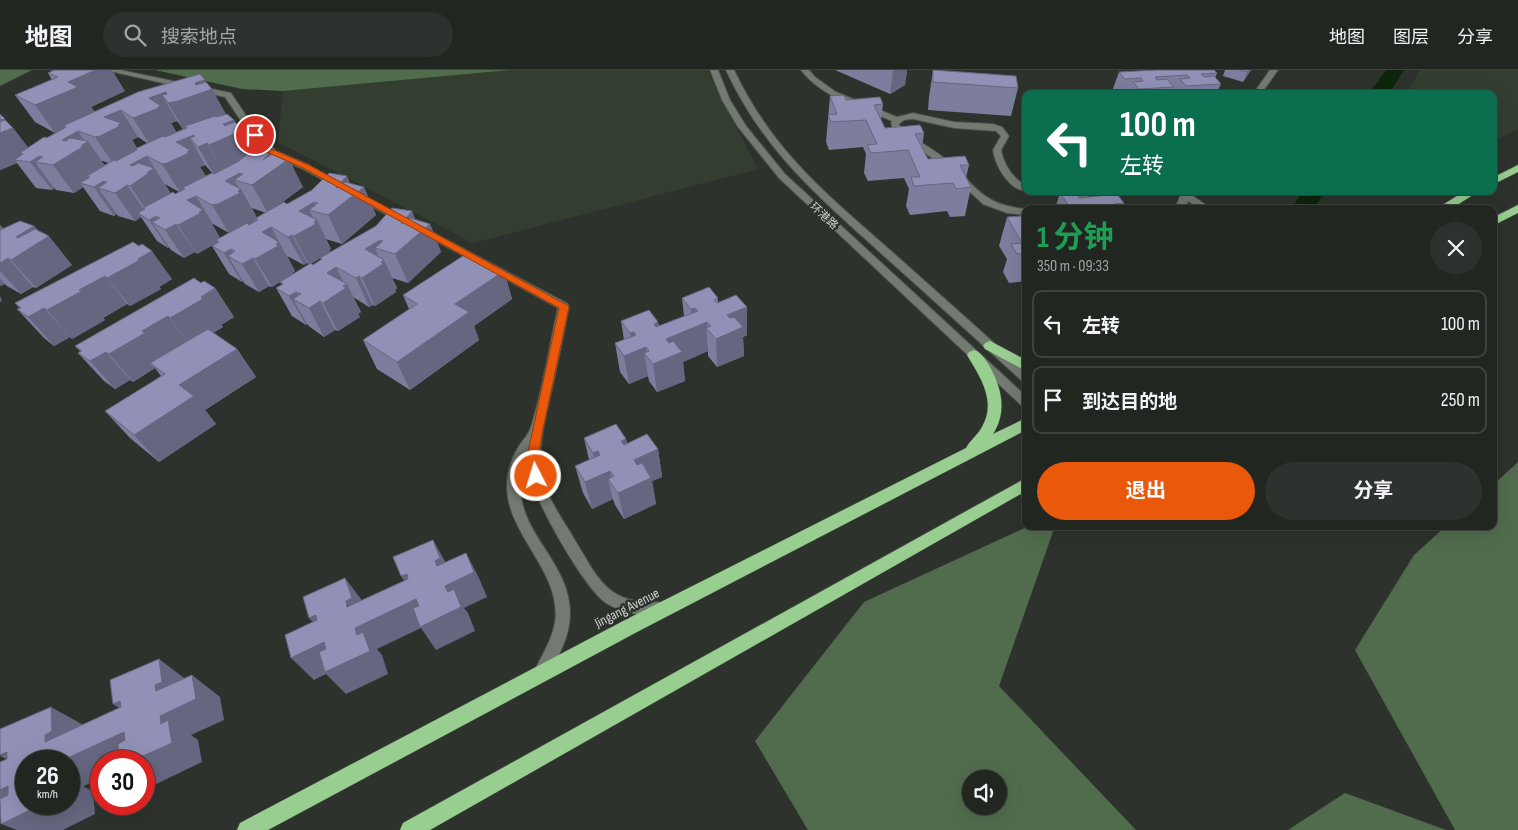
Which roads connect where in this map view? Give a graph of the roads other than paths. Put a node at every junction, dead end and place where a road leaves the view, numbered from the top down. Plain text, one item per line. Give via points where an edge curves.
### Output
1 (109, 70) edge
2 (714, 70) edge
3 (730, 70) edge
4 (805, 70) edge
5 (1274, 70) edge
6 (1260, 90) edge
7 (897, 120) junction
8 (1518, 168) edge
9 (1497, 179) edge
10 (1022, 186) edge
11 (1082, 195) edge
12 (1189, 195) edge
13 (1467, 195) edge
14 (1078, 205) edge
15 (1202, 205) edge
16 (1449, 205) edge
17 (1518, 208) edge
18 (1022, 212) edge
19 (1497, 220) edge
20 (977, 334) junction
21 (960, 342) junction
22 (990, 346) junction
23 (974, 355) junction
24 (1022, 364) edge
25 (1022, 374) edge
26 (1022, 399) edge
27 (1022, 426) edge
28 (537, 429) junction
29 (958, 459) junction
30 (1022, 486) edge
31 (664, 609) junction
32 (541, 674) junction
33 (247, 830) edge
34 (410, 830) edge

1 - 28 street via 228,95 264,148 306,167 564,307
2 - 21 street, 环港路 via 736,117 773,166
3 - 20 street, 环港路 via 752,114 789,162
4 - 7 street via 827,91
5 - 6 street
7 - 10 street via 913,116 944,124 999,129 1005,136 998,146 998,157 1012,181
7 - 18 street via 896,130 943,161 983,201
8 - 9 highway
11 - 14 street via 1083,203
12 - 15 street
13 - 16 highway
17 - 19 highway
20 - 21 street via 980,341 974,346
20 - 22 street, 环港路
21 - 23 street, 环港路
22 - 24 highway
22 - 25 street, 环港路
23 - 26 street, 环港路
23 - 29 highway via 992,385 994,416 978,444
27 - 29 highway, Jingang Avenue
28 - 31 street via 534,452 536,476 544,499 598,589 620,602 645,609
28 - 32 street via 517,460 513,495 517,512 560,591 560,632
29 - 31 highway, Jingang Avenue
30 - 34 highway
31 - 32 highway, Jingang Avenue
32 - 33 highway, Jingang Avenue

